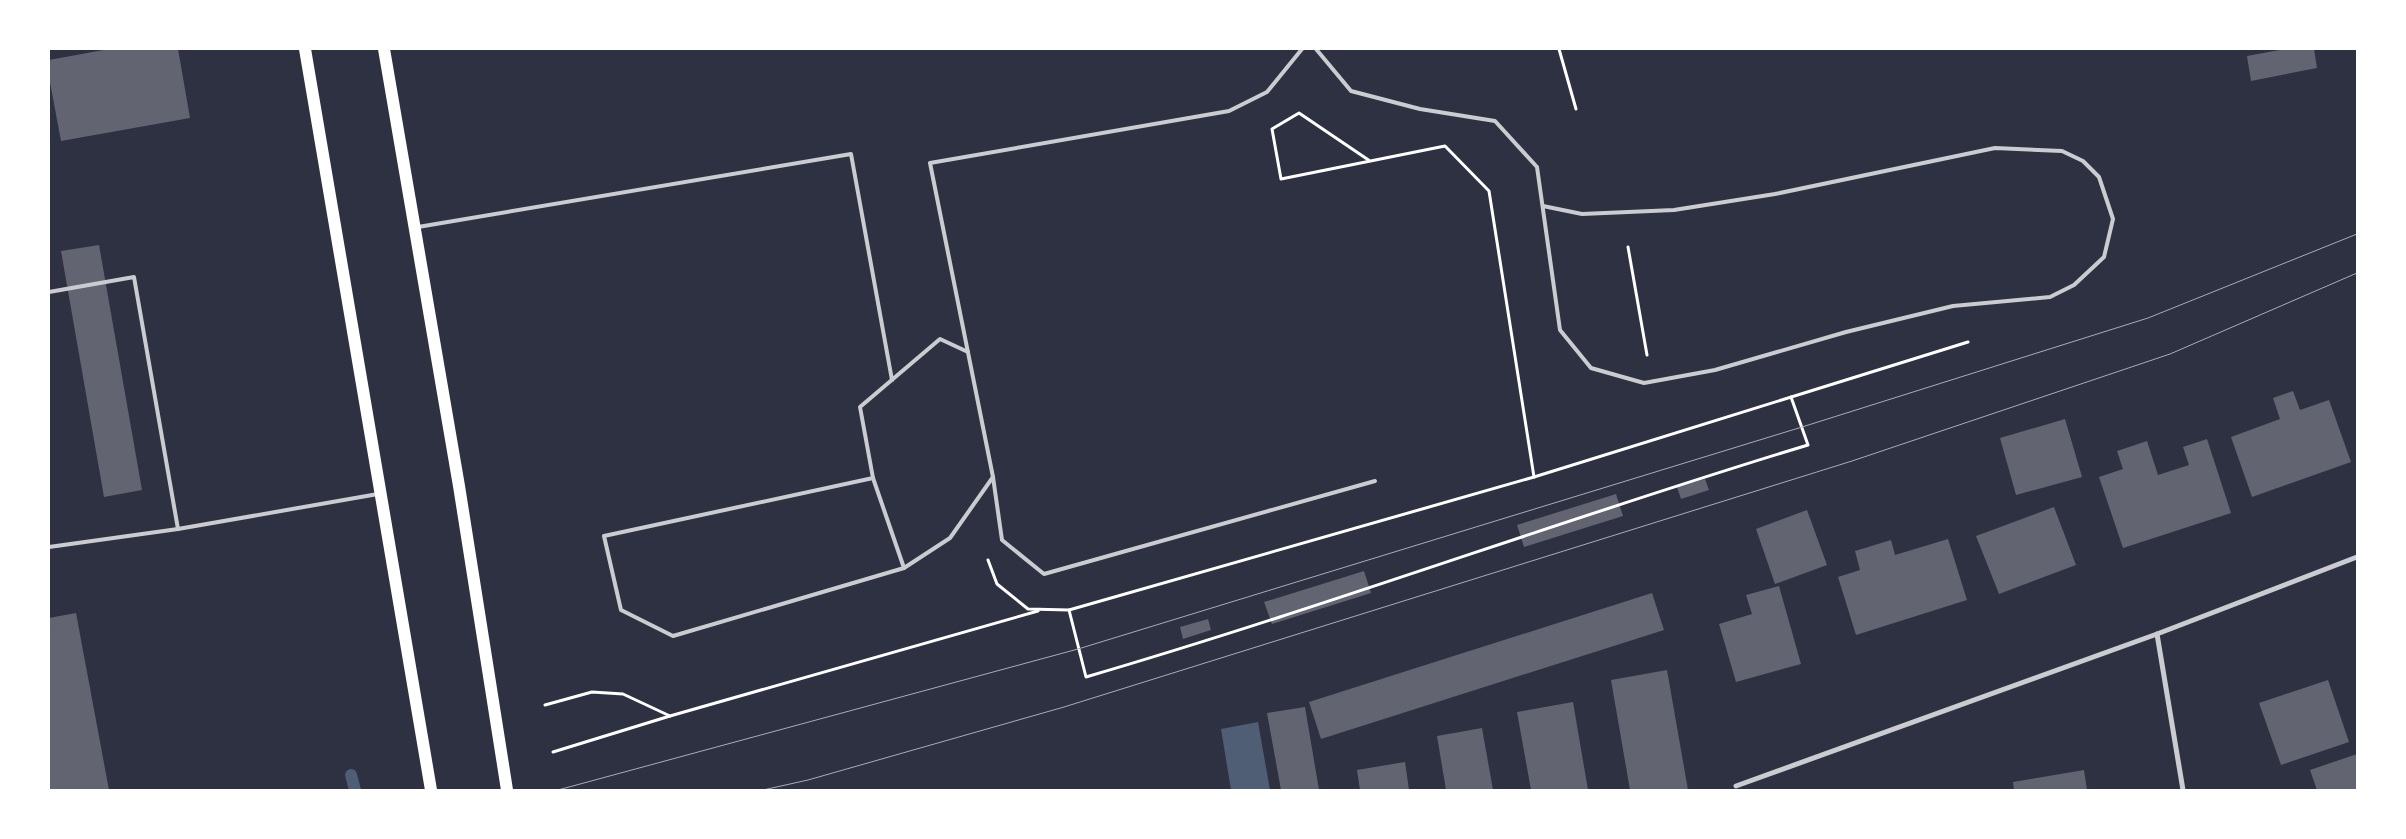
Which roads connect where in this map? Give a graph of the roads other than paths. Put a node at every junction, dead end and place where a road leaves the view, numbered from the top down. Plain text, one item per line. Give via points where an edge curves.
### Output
1 (305, 49) edge
2 (384, 49) edge
3 (1302, 49) edge
4 (1316, 49) edge
5 (1543, 206) junction
6 (416, 227) junction
7 (49, 292) edge
8 (968, 352) junction
9 (892, 380) junction
10 (993, 477) junction
11 (873, 478) junction
12 (1376, 482) dead end
13 (381, 494) junction
14 (178, 529) junction
15 (49, 547) edge
16 (2357, 557) edge
17 (904, 568) junction
18 (2156, 634) junction
19 (1736, 786) dead end
20 (431, 790) edge
21 (507, 790) edge
22 (2183, 790) edge

1 - 13 main road
2 - 6 main road
3 - 8 lane via 1266,92 1229,110 930,163
4 - 5 lane via 1351,91 1420,109 1496,121 1537,167
5 - 5 lane via 1560,330 1591,368 1644,383 1715,370 1846,332 1952,306 2050,296 2074,285 2104,257 2113,219 2099,177 2082,161 2062,151 1995,148 1775,194 1674,210 1582,214
6 - 9 lane via 851,154
6 - 21 main road
7 - 14 lane via 134,277
8 - 9 lane via 940,339
8 - 10 lane
9 - 11 lane via 860,407
10 - 12 lane via 1002,540 1044,574
10 - 17 lane via 950,538
11 - 17 lane
11 - 17 lane via 604,536 621,610 672,636
13 - 14 lane
13 - 20 main road
14 - 15 lane
16 - 18 street
18 - 19 street
18 - 22 street

